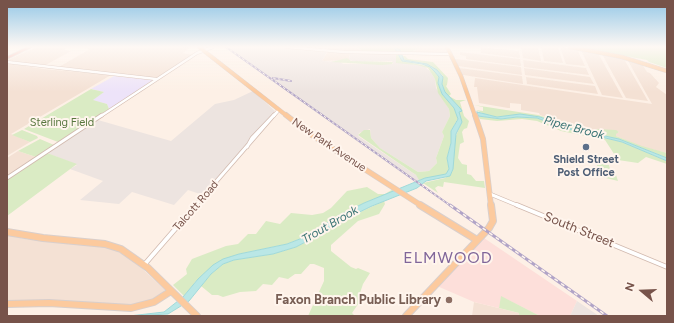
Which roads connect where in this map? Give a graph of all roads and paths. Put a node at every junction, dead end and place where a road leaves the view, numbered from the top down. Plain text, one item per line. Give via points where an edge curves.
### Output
1 (7, 62) edge
2 (185, 62) edge
3 (218, 62) edge
4 (454, 62) edge
5 (638, 62) edge
6 (667, 71) edge
7 (157, 79) junction
8 (279, 110) junction
9 (7, 178) edge
10 (490, 194) junction
11 (7, 232) edge
12 (477, 240) junction
13 (144, 265) junction
14 (667, 267) edge
15 (171, 291) junction
16 (7, 304) edge
17 (197, 316) edge
18 (406, 316) edge

1 - 7 street
2 - 7 street
3 - 8 main road, New Park Avenue
4 - 10 main road via 483,139
5 - 6 main road
7 - 9 street
8 - 12 main road, New Park Avenue via 310,134
8 - 13 street, Talcott Road
10 - 12 main road via 492,223
10 - 14 street, South Street
11 - 13 main road via 110,245 126,252
12 - 18 main road
13 - 15 main road
15 - 16 main road via 154,302 131,308 49,303
15 - 17 main road

